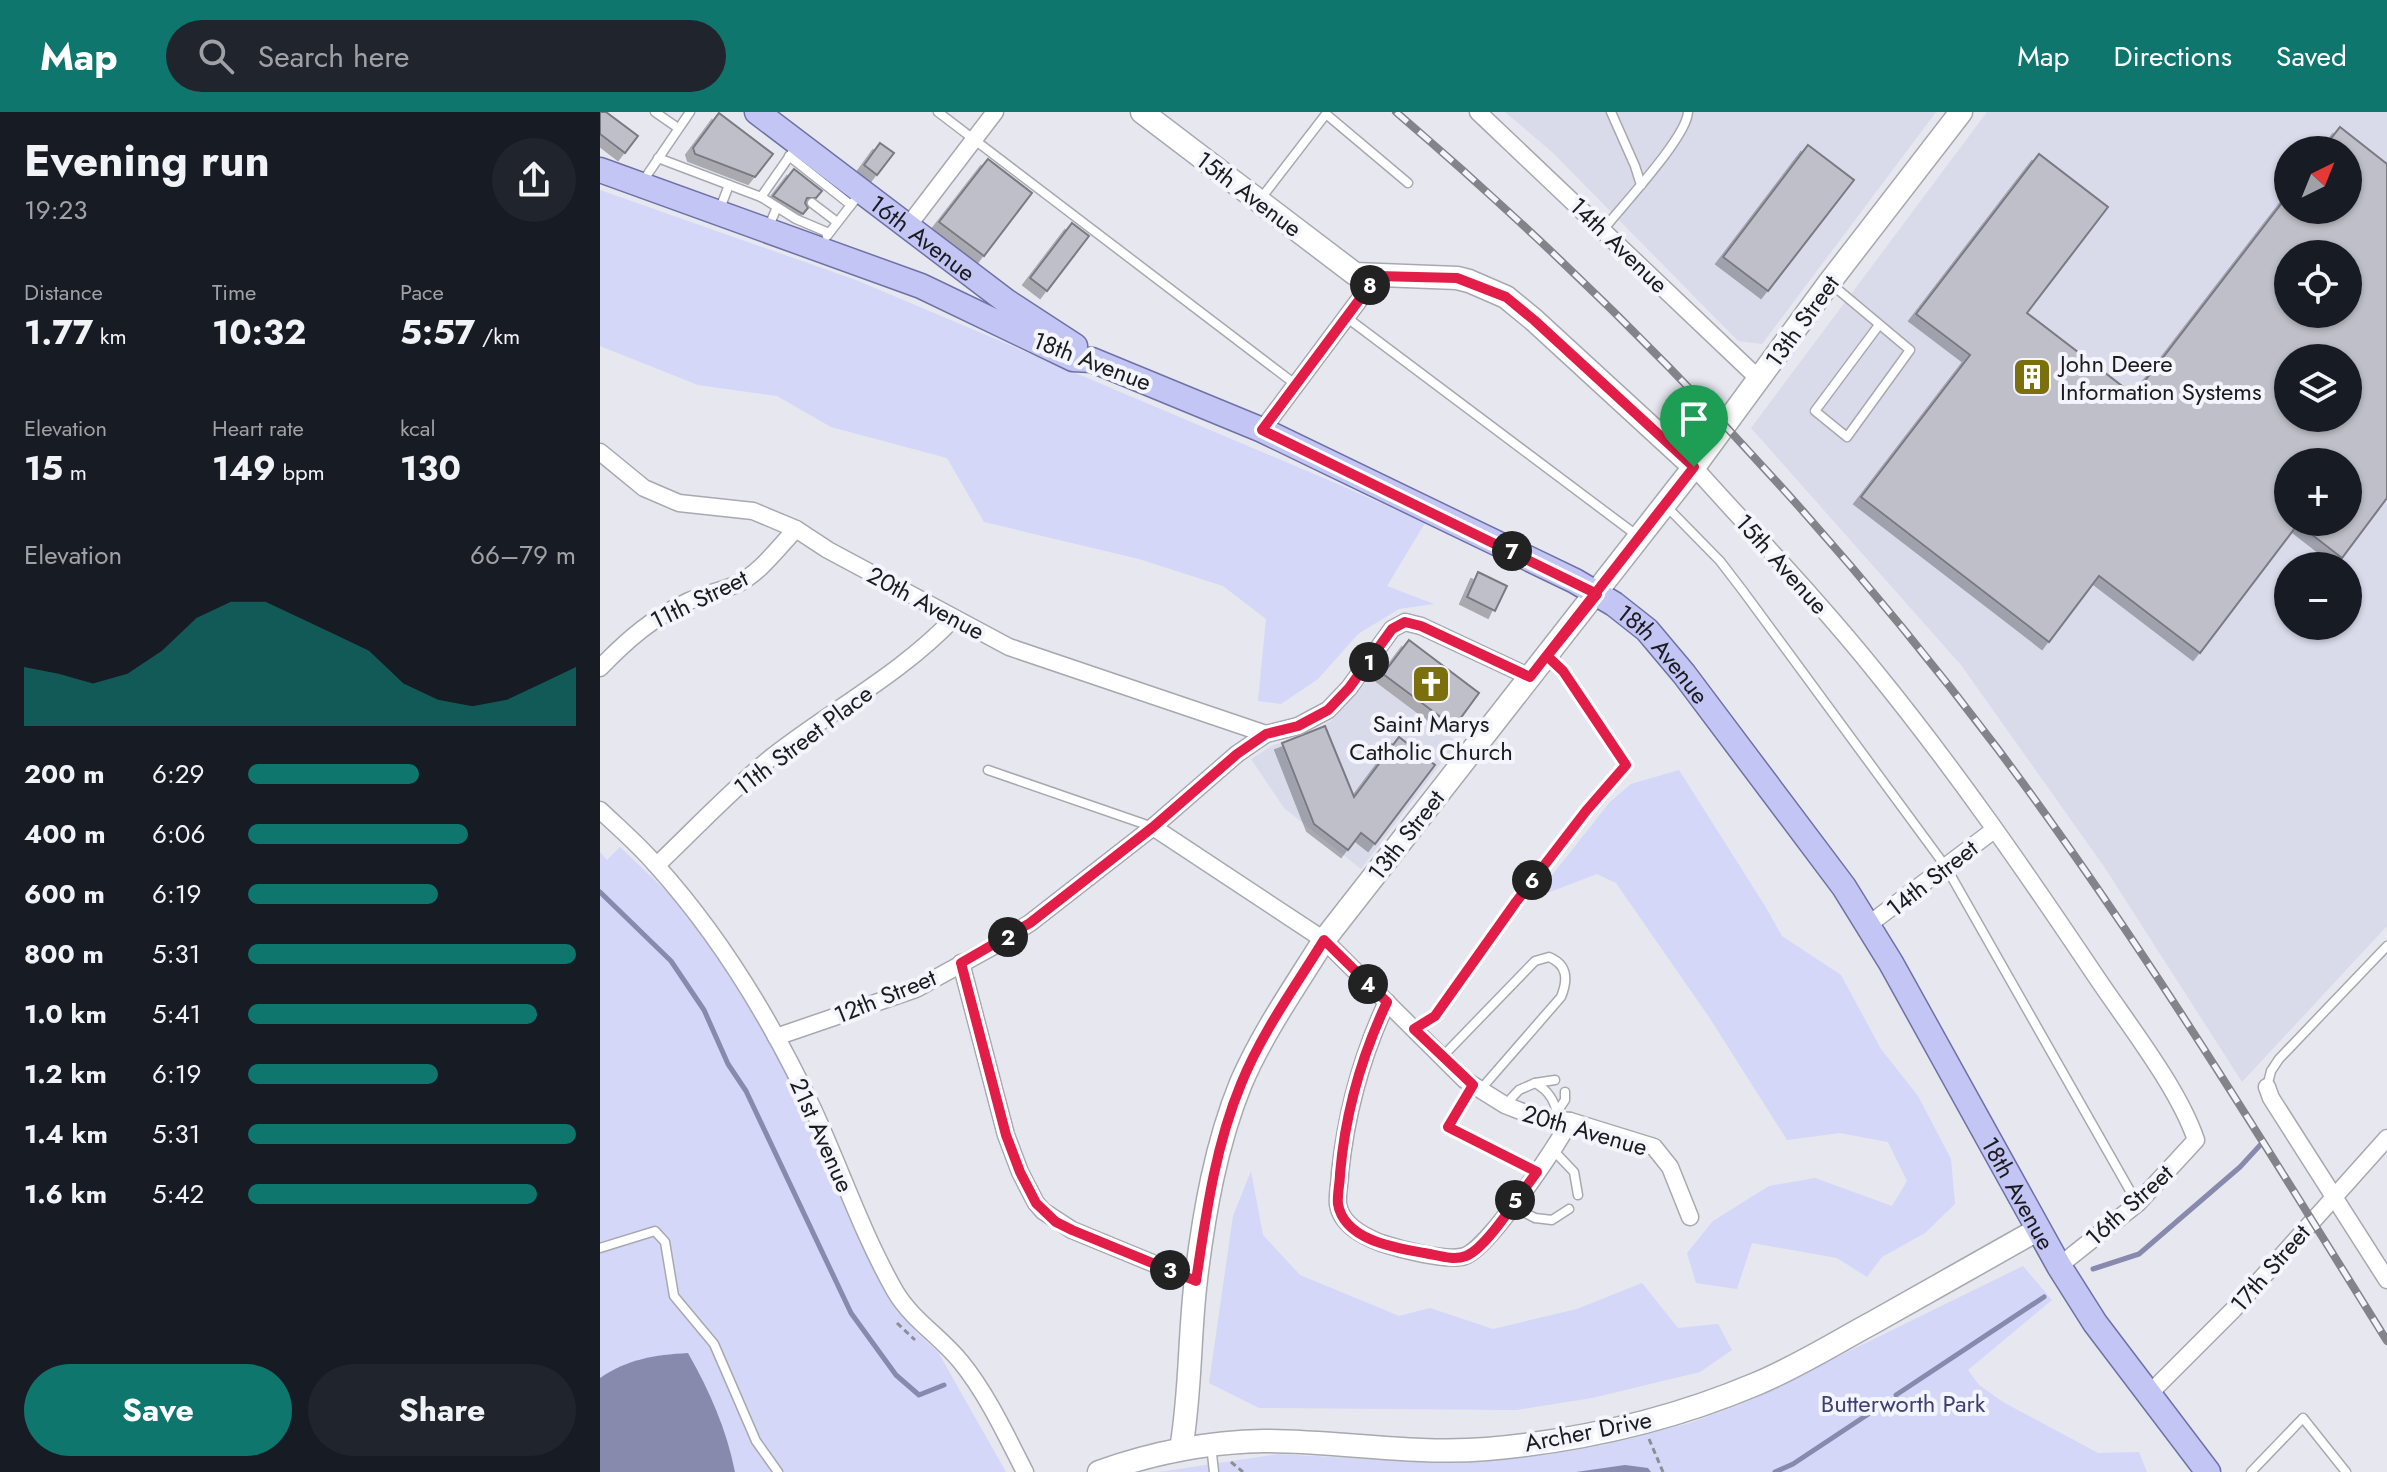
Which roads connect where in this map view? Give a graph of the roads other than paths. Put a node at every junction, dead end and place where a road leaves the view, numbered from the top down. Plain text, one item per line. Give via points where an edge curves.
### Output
1 (655, 112) edge
2 (690, 112) edge
3 (757, 112) edge
4 (938, 112) edge
5 (995, 112) edge
6 (1142, 112) edge
7 (1478, 112) edge
8 (1611, 112) edge
9 (1688, 112) edge
10 (1961, 112) edge
11 (678, 128) junction
12 (974, 140) junction
13 (794, 150) junction
14 (658, 158) junction
15 (600, 170) edge
16 (775, 175) junction
17 (784, 182) dead end
18 (1408, 183) dead end
19 (640, 185) junction
20 (729, 185) junction
21 (1641, 185) junction
22 (761, 197) junction
23 (856, 198) junction
24 (1259, 202) junction
25 (812, 203) dead end
26 (777, 207) junction
27 (718, 213) junction
28 (837, 222) junction
29 (908, 226) junction
30 (1603, 230) junction
31 (766, 232) junction
32 (823, 241) junction
33 (1377, 276) junction
34 (1829, 283) junction
35 (1346, 317) junction
36 (1879, 325) junction
37 (1092, 360) junction
38 (1759, 379) junction
39 (1296, 385) junction
40 (1262, 430) junction
41 (600, 452) edge
42 (1694, 467) junction
43 (1665, 504) junction
44 (796, 529) junction
45 (1640, 537) junction
46 (1597, 594) junction
47 (954, 618) junction
48 (1547, 656) junction
49 (600, 668) edge
50 (1530, 677) junction
51 (1266, 734) junction
52 (988, 770) dead end
53 (600, 810) edge
54 (1153, 827) junction
55 (1994, 830) junction
56 (657, 865) junction
57 (1946, 867) junction
58 (1868, 925) junction
59 (1324, 940) junction
60 (2387, 946) edge
61 (961, 963) junction
62 (1387, 1002) junction
63 (1414, 1029) junction
64 (776, 1037) junction
65 (1442, 1057) junction
66 (1555, 1080) dead end
67 (1535, 1083) junction
68 (2267, 1087) joint
69 (1477, 1088) junction
70 (1565, 1092) dead end
71 (1505, 1105) junction
72 (1562, 1118) junction
73 (2387, 1138) edge
74 (2196, 1140) joint
75 (1553, 1150) junction
76 (1537, 1172) junction
77 (1578, 1195) dead end
78 (2334, 1195) junction
79 (2138, 1203) junction
80 (1511, 1206) junction
81 (1569, 1209) dead end
82 (1690, 1217) dead end
83 (2037, 1230) junction
84 (600, 1248) edge
85 (2059, 1266) junction
86 (2387, 1280) edge
87 (1196, 1281) junction
88 (2149, 1394) junction
89 (1211, 1444) junction
90 (1181, 1449) junction
91 (778, 1472) edge
92 (1025, 1472) edge
93 (1099, 1472) edge
94 (1214, 1472) edge
95 (2208, 1472) edge
96 (2251, 1472) edge
97 (2346, 1472) edge

1 - 11 lane
2 - 11 lane
3 - 13 main road, 16th Avenue
4 - 12 lane
5 - 12 street
6 - 24 street, 15th Avenue
7 - 30 street, 14th Avenue
8 - 21 lane
9 - 21 lane via 1682,129
10 - 34 street, 13th Street
11 - 14 lane
12 - 29 street
12 - 39 lane
13 - 16 lane
13 - 23 main road, 16th Avenue
14 - 19 lane
14 - 20 lane
15 - 19 main road, 18th Avenue
16 - 17 lane
16 - 22 lane
18 - 24 lane via 1326,114
19 - 27 main road, 18th Avenue
20 - 22 lane
20 - 27 lane
21 - 30 lane
22 - 26 lane
23 - 28 lane
23 - 29 main road, 16th Avenue
24 - 33 street, 15th Avenue via 1355,274
25 - 28 lane
26 - 31 lane
26 - 32 lane
27 - 31 main road, 18th Avenue
28 - 32 lane
29 - 37 main road, 16th Avenue
30 - 38 street, 14th Avenue
31 - 32 main road, 18th Avenue
32 - 37 main road, 18th Avenue via 1073,359
33 - 35 street
33 - 42 street, 15th Avenue via 1457,278 1506,297
34 - 36 lane
34 - 38 street, 13th Street
35 - 39 street
35 - 45 lane
36 - 36 lane via 1910,350 1847,437 1815,411
37 - 40 main road, 18th Avenue
38 - 42 street, 13th Street
39 - 40 street
40 - 46 main road, 18th Avenue
41 - 44 street, 20th Avenue via 644,488 679,503 753,511
42 - 43 street, 13th Street
42 - 55 street, 15th Avenue via 1876,672
43 - 45 street, 13th Street
43 - 57 lane via 1720,561
44 - 47 street, 20th Avenue
44 - 49 street, 11th Street via 737,584 657,618
45 - 46 street, 13th Street
46 - 48 street, 13th Street
46 - 58 main road, 18th Avenue via 1664,649
47 - 51 street, 20th Avenue via 1033,657
47 - 56 street, 11th Street Place via 866,692 773,756
48 - 50 street, 13th Street
48 - 63 lane via 1563,671 1626,765 1516,902 1435,1016
50 - 51 street, 12th Street via 1405,622 1384,638 1328,710 1298,726
50 - 59 street, 13th Street
51 - 54 street, 12th Street
52 - 54 lane
53 - 56 street, 21st Avenue
54 - 59 street, 20th Avenue
54 - 61 street, 12th Street via 1030,923
55 - 57 street, 14th Street
55 - 74 street, 15th Avenue via 2155,1064
56 - 64 street, 21st Avenue via 736,970
57 - 58 street, 14th Street
57 - 79 lane
58 - 83 main road, 18th Avenue
59 - 62 street, 20th Avenue
59 - 87 street, 13th Street via 1274,1018 1241,1083 1215,1170
60 - 68 lane via 2279,1059
61 - 64 street, 12th Street via 916,989
61 - 87 street via 1006,1135 1036,1203 1072,1230
62 - 63 street, 20th Avenue
62 - 80 street via 1369,1040 1343,1141 1338,1203 1342,1217 1384,1244 1465,1256 1479,1247
63 - 65 street, 20th Avenue
64 - 92 street, 21st Avenue via 898,1295 914,1318 962,1362
65 - 69 street, 20th Avenue
65 - 69 lane via 1535,961 1555,960 1565,972 1561,997
66 - 67 lane
67 - 71 lane
67 - 72 lane via 1546,1089
68 - 78 street
69 - 71 street, 20th Avenue
69 - 76 lane via 1448,1127
70 - 72 lane
71 - 72 street, 20th Avenue via 1538,1118
72 - 75 street
72 - 82 street, 20th Avenue via 1654,1147 1670,1167
73 - 78 street, 17th Street
74 - 79 street, 16th Street
75 - 76 street
75 - 77 lane via 1574,1172
76 - 80 street
78 - 86 street
78 - 88 street, 17th Street via 2234,1309
79 - 85 street, 16th Street
80 - 81 lane via 1552,1220
83 - 85 main road, 18th Avenue
83 - 89 street, Archer Drive via 1759,1383 1641,1422 1484,1449
84 - 91 lane via 655,1231 661,1235 674,1296 714,1344 756,1441
85 - 88 main road, 18th Avenue
87 - 90 street, 13th Street
88 - 95 main road, 18th Avenue
89 - 90 street, Archer Drive
89 - 94 lane
90 - 93 street, Archer Drive
96 - 97 lane via 2303,1418

